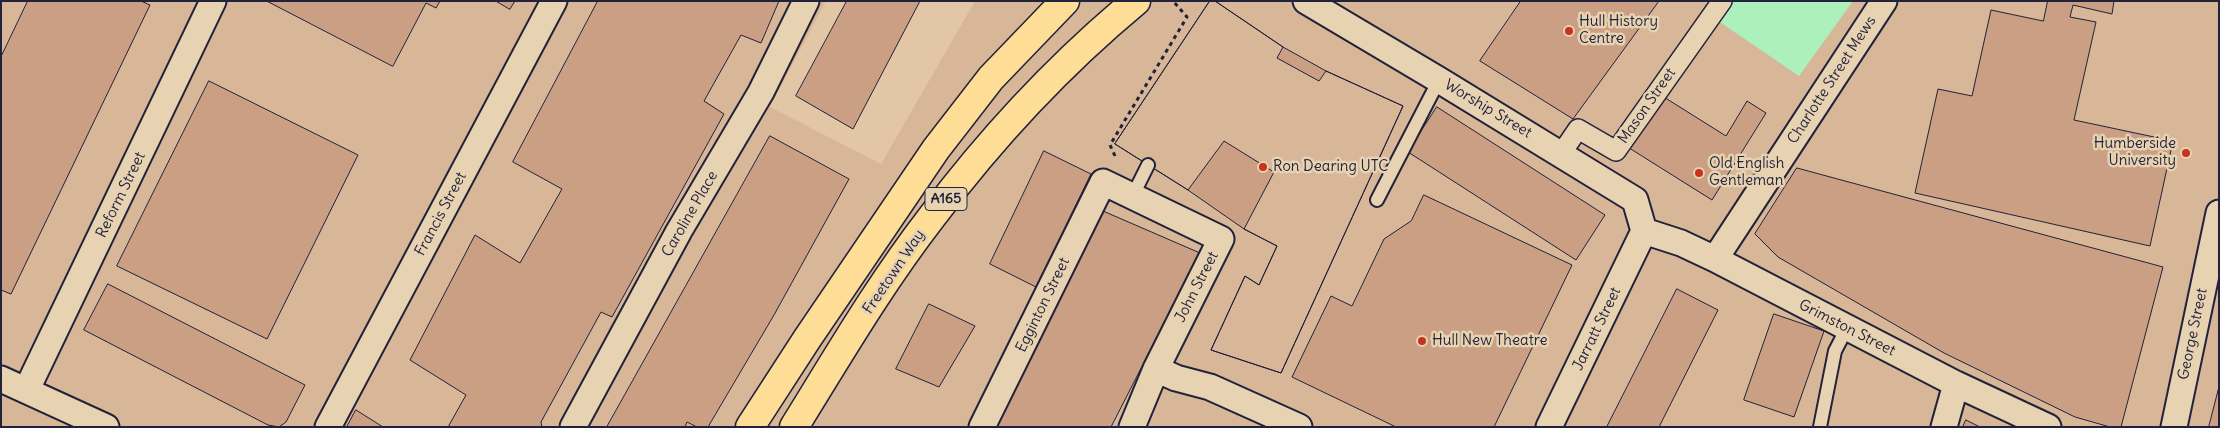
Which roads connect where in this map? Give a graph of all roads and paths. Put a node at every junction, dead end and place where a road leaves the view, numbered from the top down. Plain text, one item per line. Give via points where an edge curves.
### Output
1 (212, 1) edge
2 (554, 1) edge
3 (806, 1) edge
4 (1065, 1) edge
5 (1136, 1) edge
6 (1173, 1) edge
7 (1722, 1) edge
8 (1884, 1) edge
9 (1309, 2) edge
10 (1439, 80) junction
11 (1561, 154) junction
12 (1146, 169) joint
13 (1103, 182) joint
14 (1132, 196) junction
15 (1377, 200) dead end
16 (2219, 213) edge
17 (1644, 231) junction
18 (1715, 259) junction
19 (1847, 328) junction
20 (1156, 368) junction
21 (1, 378) edge
22 (1956, 384) junction
23 (27, 389) junction
24 (578, 417) edge
25 (90, 423) edge
26 (328, 427) edge
27 (750, 427) edge
28 (794, 427) edge
29 (982, 427) edge
30 (1132, 427) edge
31 (1299, 427) edge
32 (1550, 427) edge
33 (1820, 427) edge
34 (1944, 427) edge
35 (2048, 427) edge
36 (2174, 427) edge

1 - 23 street, Reform Street
2 - 26 street, Francis Street
3 - 24 street, Caroline Place via 761,92 679,231
4 - 27 highway, A165 via 991,78 936,149
5 - 28 highway, Freetown Way / A165 via 1096,34 1008,123 931,218 872,302
6 - 12 path via 1187,17 1110,144 1116,157
7 - 11 street, Mason Street via 1616,151 1578,129
8 - 18 street, Charlotte Street Mews
9 - 10 street, Worship Street
10 - 11 street, Worship Street
10 - 15 lane
11 - 17 street, Worship Street via 1635,200
12 - 14 lane
13 - 14 street, John Street
13 - 29 street, Egginton Street
14 - 20 street, John Street via 1221,239
16 - 36 street, George Street
17 - 18 street, Grimston Street
17 - 32 street, Jarratt Street
18 - 19 street, Grimston Street
19 - 22 street, Grimston Street
19 - 33 lane via 1835,351
20 - 30 street, John Street
20 - 31 street via 1176,378 1210,387
21 - 23 street
22 - 34 street
22 - 35 street, Grimston Street
23 - 25 street

